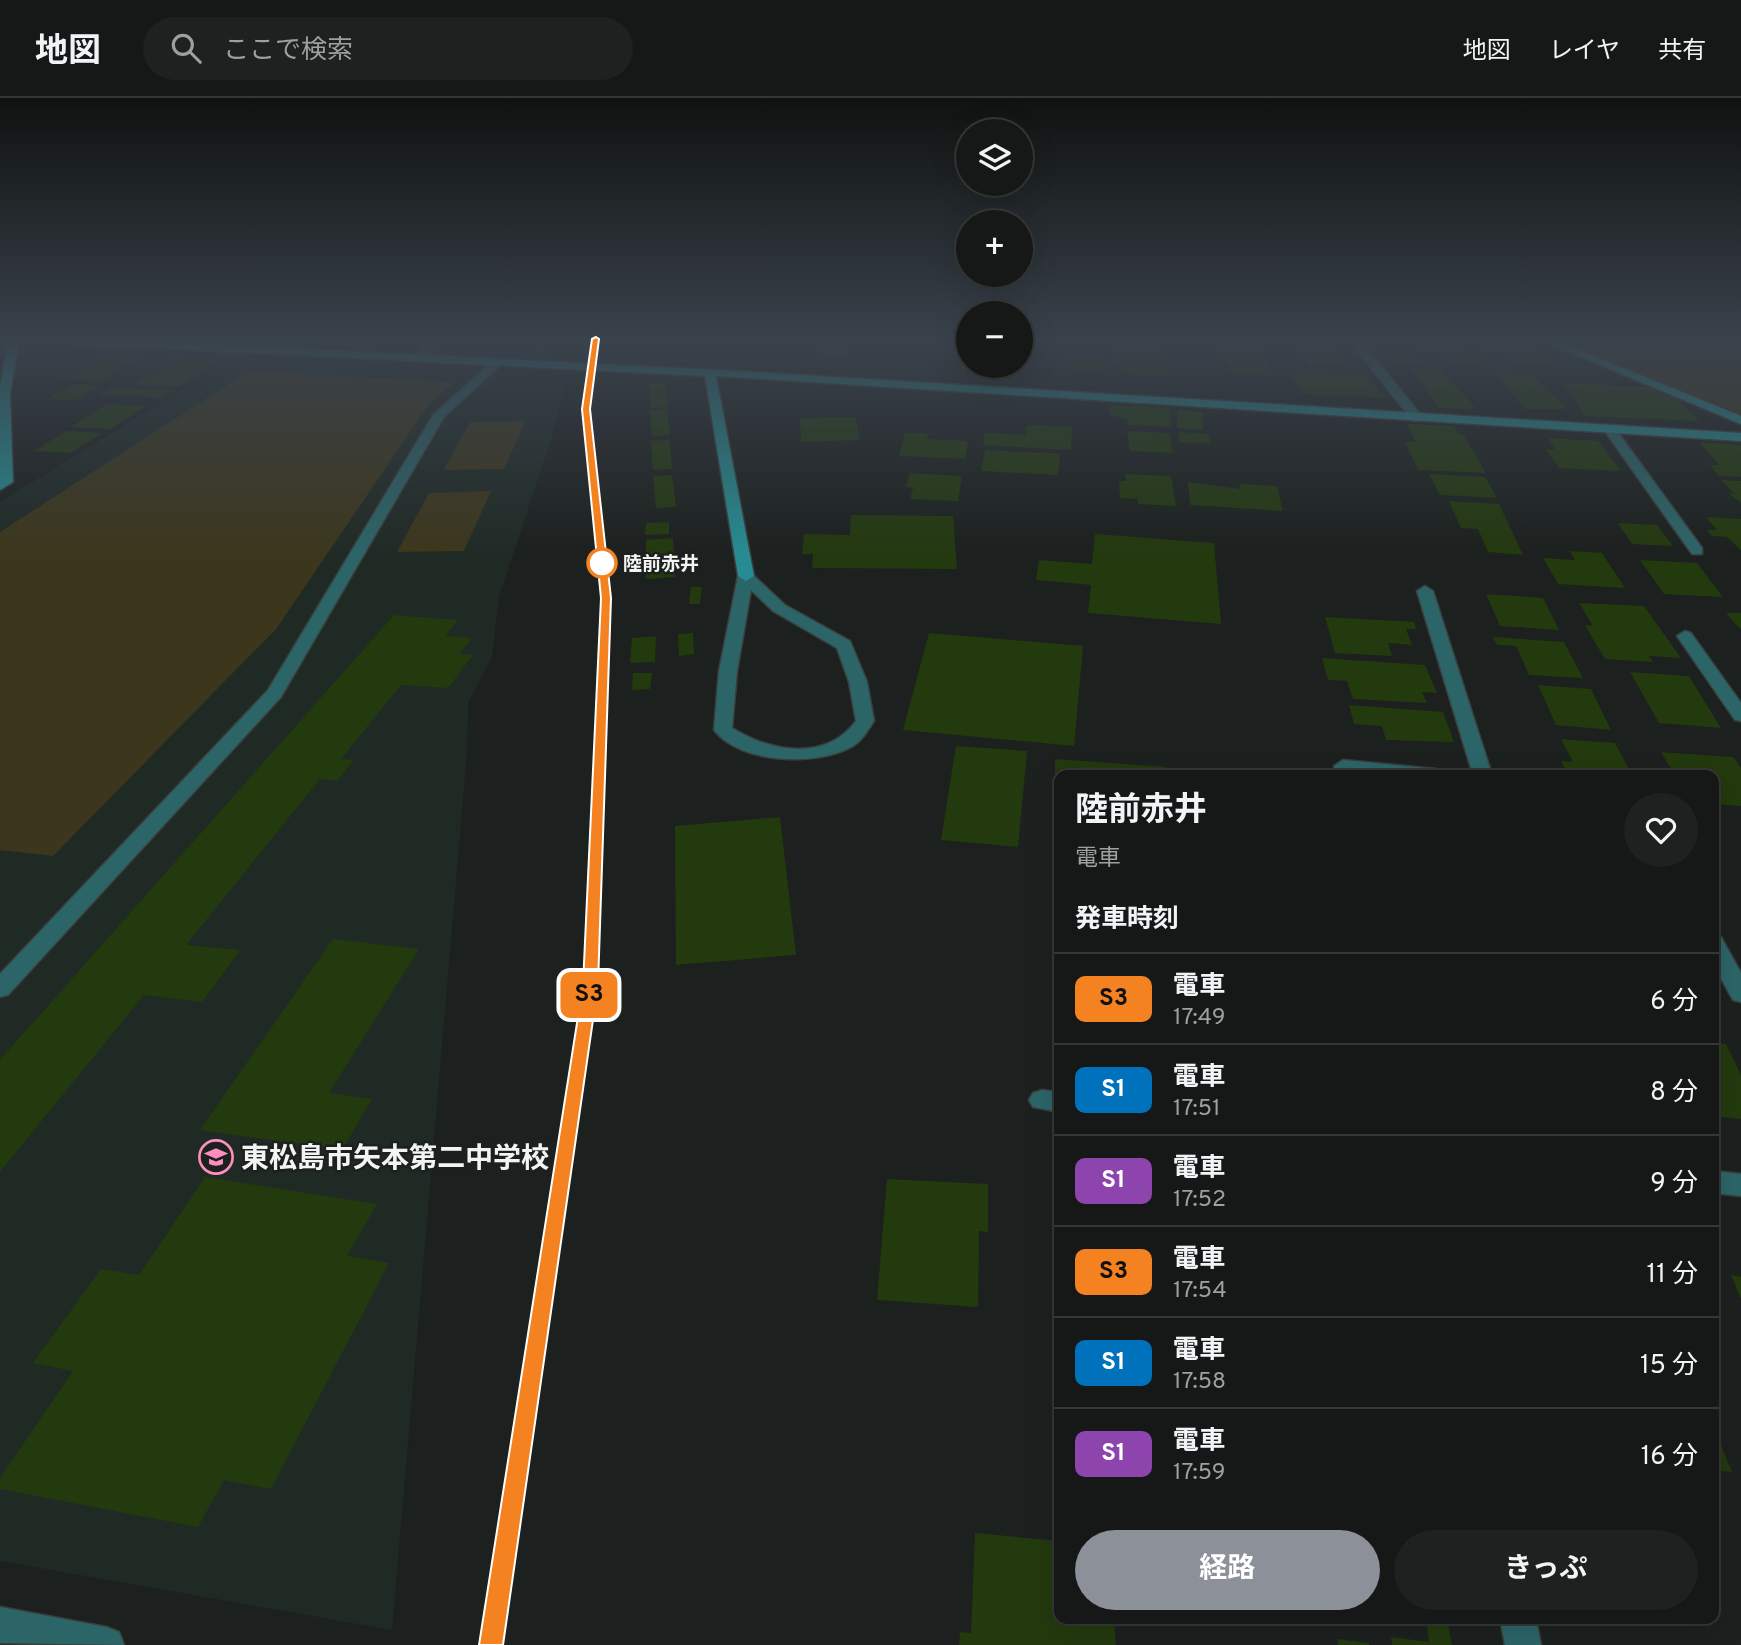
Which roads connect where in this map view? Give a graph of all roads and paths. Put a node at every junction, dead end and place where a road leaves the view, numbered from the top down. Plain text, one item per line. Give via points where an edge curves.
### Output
1 (2, 411) edge
2 (443, 411) edge
3 (717, 411) edge
4 (1310, 411) edge
5 (1411, 411) edge
6 (1717, 411) edge
7 (1417, 418) junction
8 (1741, 421) edge
9 (1610, 430) junction
10 (1741, 437) edge
11 (2, 483) edge
12 (1697, 551) dead end
13 (746, 576) junction
14 (1424, 591) dead end
15 (1685, 636) dead end
16 (1741, 716) edge
17 (1344, 770) edge
18 (1384, 770) edge
19 (1481, 770) edge
20 (1719, 953) edge
21 (0, 989) edge
22 (1741, 994) edge
23 (1719, 1183) edge
24 (1741, 1185) edge
25 (1519, 1624) edge
26 (0, 1625) edge
27 (106, 1645) edge
28 (1523, 1645) edge

1 - 11 street
2 - 21 street via 275,693
3 - 13 street
4 - 7 street
5 - 7 street
6 - 8 street
7 - 9 street
9 - 10 street
9 - 12 street
13 - 13 street via 779,608 844,645 859,682 865,721 849,741 822,752 780,754 740,742 723,730 727,671
14 - 19 street
15 - 16 street
17 - 18 street via 1343,766
20 - 22 street
23 - 24 street
25 - 28 street
26 - 27 street

